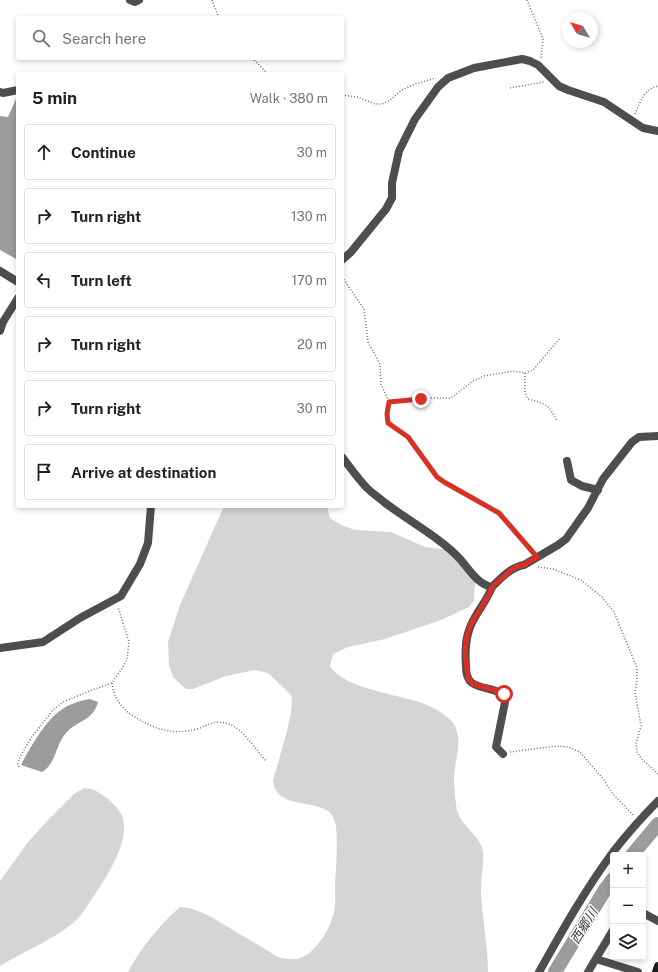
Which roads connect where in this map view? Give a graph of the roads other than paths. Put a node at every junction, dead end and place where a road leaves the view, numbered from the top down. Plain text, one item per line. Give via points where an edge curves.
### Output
1 (130, 0) edge
2 (139, 0) edge
3 (16, 90) edge
4 (0, 92) edge
5 (658, 131) edge
6 (344, 258) edge
7 (0, 271) edge
8 (16, 281) edge
9 (16, 301) edge
10 (0, 330) edge
11 (658, 436) edge
12 (344, 459) edge
13 (567, 461) dead end
14 (598, 490) junction
15 (151, 508) edge
16 (492, 587) junction
17 (0, 648) edge
18 (502, 754) road end
19 (658, 801) edge
20 (646, 914) edge
21 (658, 921) edge
22 (610, 935) edge
23 (596, 959) junction
24 (658, 966) edge
25 (539, 972) edge
26 (588, 972) edge
27 (638, 972) edge
28 (656, 972) edge

1 - 2 street
3 - 4 street
5 - 6 street via 644,128 604,102 559,86 538,65 530,61 522,59 474,68 448,78 414,119 399,151 392,183 392,198 386,209
7 - 8 street
9 - 10 street
11 - 14 street via 639,437 632,442 603,478
12 - 16 street via 367,489 440,542 486,586
13 - 14 street via 571,480
14 - 16 street via 566,539 510,571
15 - 17 street via 148,543 121,596 43,642
16 - 18 street via 471,624 465,652 468,678 473,684 504,694 505,702 496,747
19 - 25 street via 638,821 591,883
20 - 21 street
22 - 23 street
23 - 26 street
23 - 27 street
24 - 28 main road

